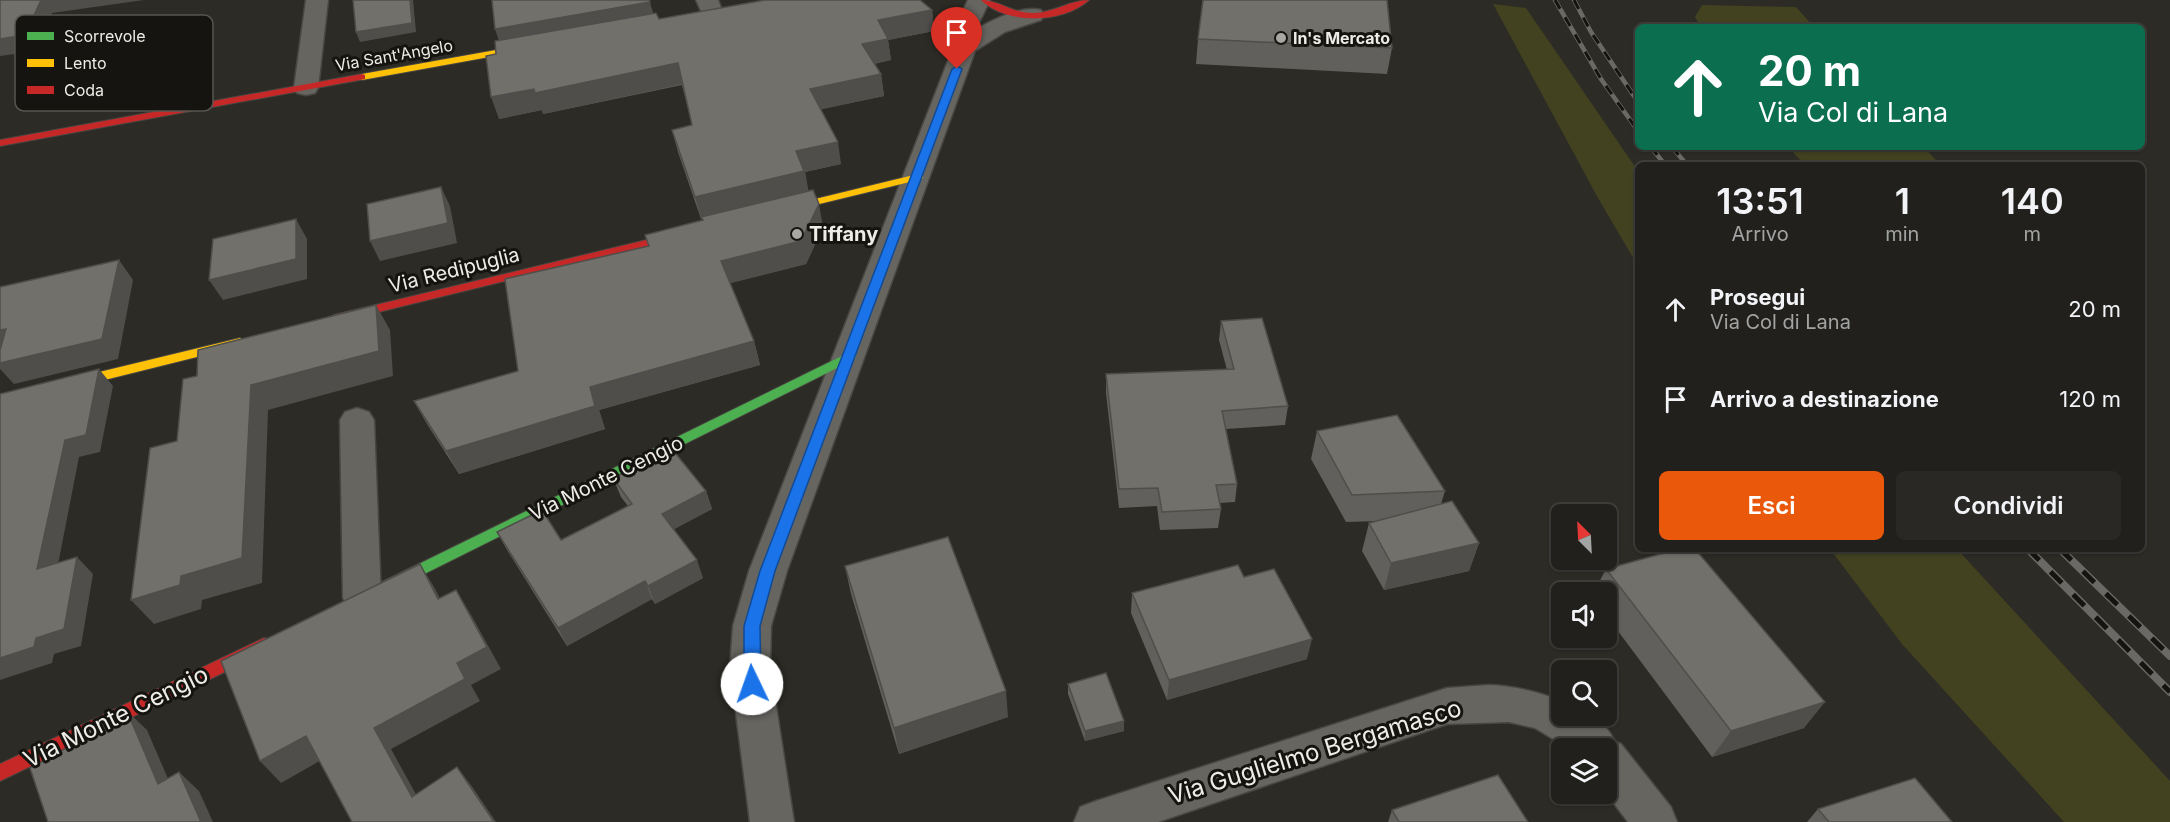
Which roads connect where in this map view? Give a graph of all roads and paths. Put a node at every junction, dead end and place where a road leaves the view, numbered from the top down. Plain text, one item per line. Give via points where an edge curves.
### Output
1 (317, 0) edge
2 (979, 0) edge
3 (985, 0) edge
4 (1085, 0) edge
5 (1033, 15) junction
6 (550, 44) edge
7 (966, 48) junction
8 (306, 88) junction
9 (213, 105) edge
10 (178, 111) edge
11 (0, 143) edge
12 (918, 177) junction
13 (756, 216) edge
14 (709, 228) edge
15 (326, 321) edge
16 (256, 339) edge
17 (850, 357) junction
18 (0, 401) edge
19 (357, 420) dead end
20 (356, 601) joint
21 (276, 639) edge
22 (1586, 738) edge
23 (1617, 772) edge
24 (0, 773) edge
25 (772, 822) edge
26 (1096, 822) edge
27 (1655, 822) edge

1 - 8 street
2 - 7 street via 965,29
3 - 5 street via 997,9
4 - 5 street via 1068,10
5 - 7 street via 982,33
6 - 8 street, Via Sant'Angelo
7 - 12 street
8 - 9 street, Via Sant'Angelo
10 - 11 street, Via Sant'Angelo
12 - 13 street
12 - 17 street
14 - 15 street, Via Redipuglia
16 - 18 street
17 - 20 street, Via Monte Cengio
17 - 25 street via 768,571 752,626 750,667
19 - 20 street, Via Monte Cengio
21 - 24 street, Via Monte Cengio
22 - 26 street, Via Guglielmo Bergamasco via 1567,723 1539,710 1507,702 1447,706
23 - 27 street

